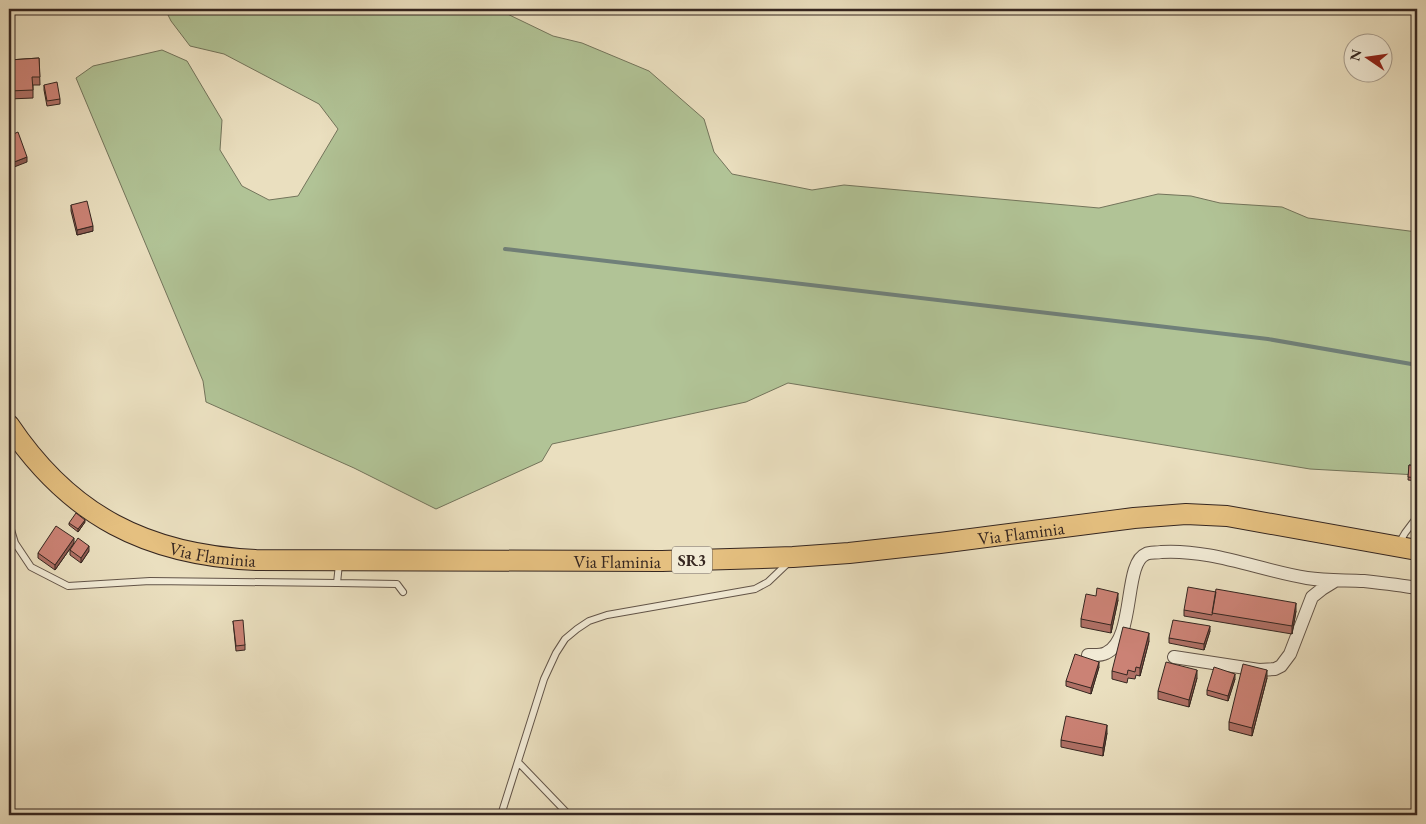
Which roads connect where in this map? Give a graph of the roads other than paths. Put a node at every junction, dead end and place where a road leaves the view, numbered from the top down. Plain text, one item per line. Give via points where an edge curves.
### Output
1 (9, 425) edge
2 (1417, 517) edge
3 (9, 523) edge
4 (1397, 546) junction
5 (1417, 550) edge
6 (793, 557) junction
7 (339, 560) junction
8 (1335, 581) junction
9 (338, 583) junction
10 (1417, 588) edge
11 (403, 592) dead end
12 (1088, 655) dead end
13 (1174, 657) dead end
14 (518, 762) junction
15 (501, 815) edge
16 (569, 815) edge

1 - 7 main road, Via Flaminia / SR3 via 71,496 150,542 224,558
2 - 4 lane
3 - 9 lane via 15,543 31,567 68,586 150,581
4 - 5 main road, Via Flaminia / SR3
4 - 6 main road, Via Flaminia / SR3 via 1227,516 1182,514
6 - 7 main road, Via Flaminia / SR3 via 662,561
6 - 14 lane via 768,582 755,589 607,615 577,629 566,639 549,666
7 - 9 lane
8 - 10 street
8 - 12 street via 1190,552 1146,554 1135,569 1128,607 1114,648 1100,655
8 - 13 street via 1312,597 1290,654 1275,669 1258,670
9 - 11 lane via 397,584
14 - 15 lane
14 - 16 lane

